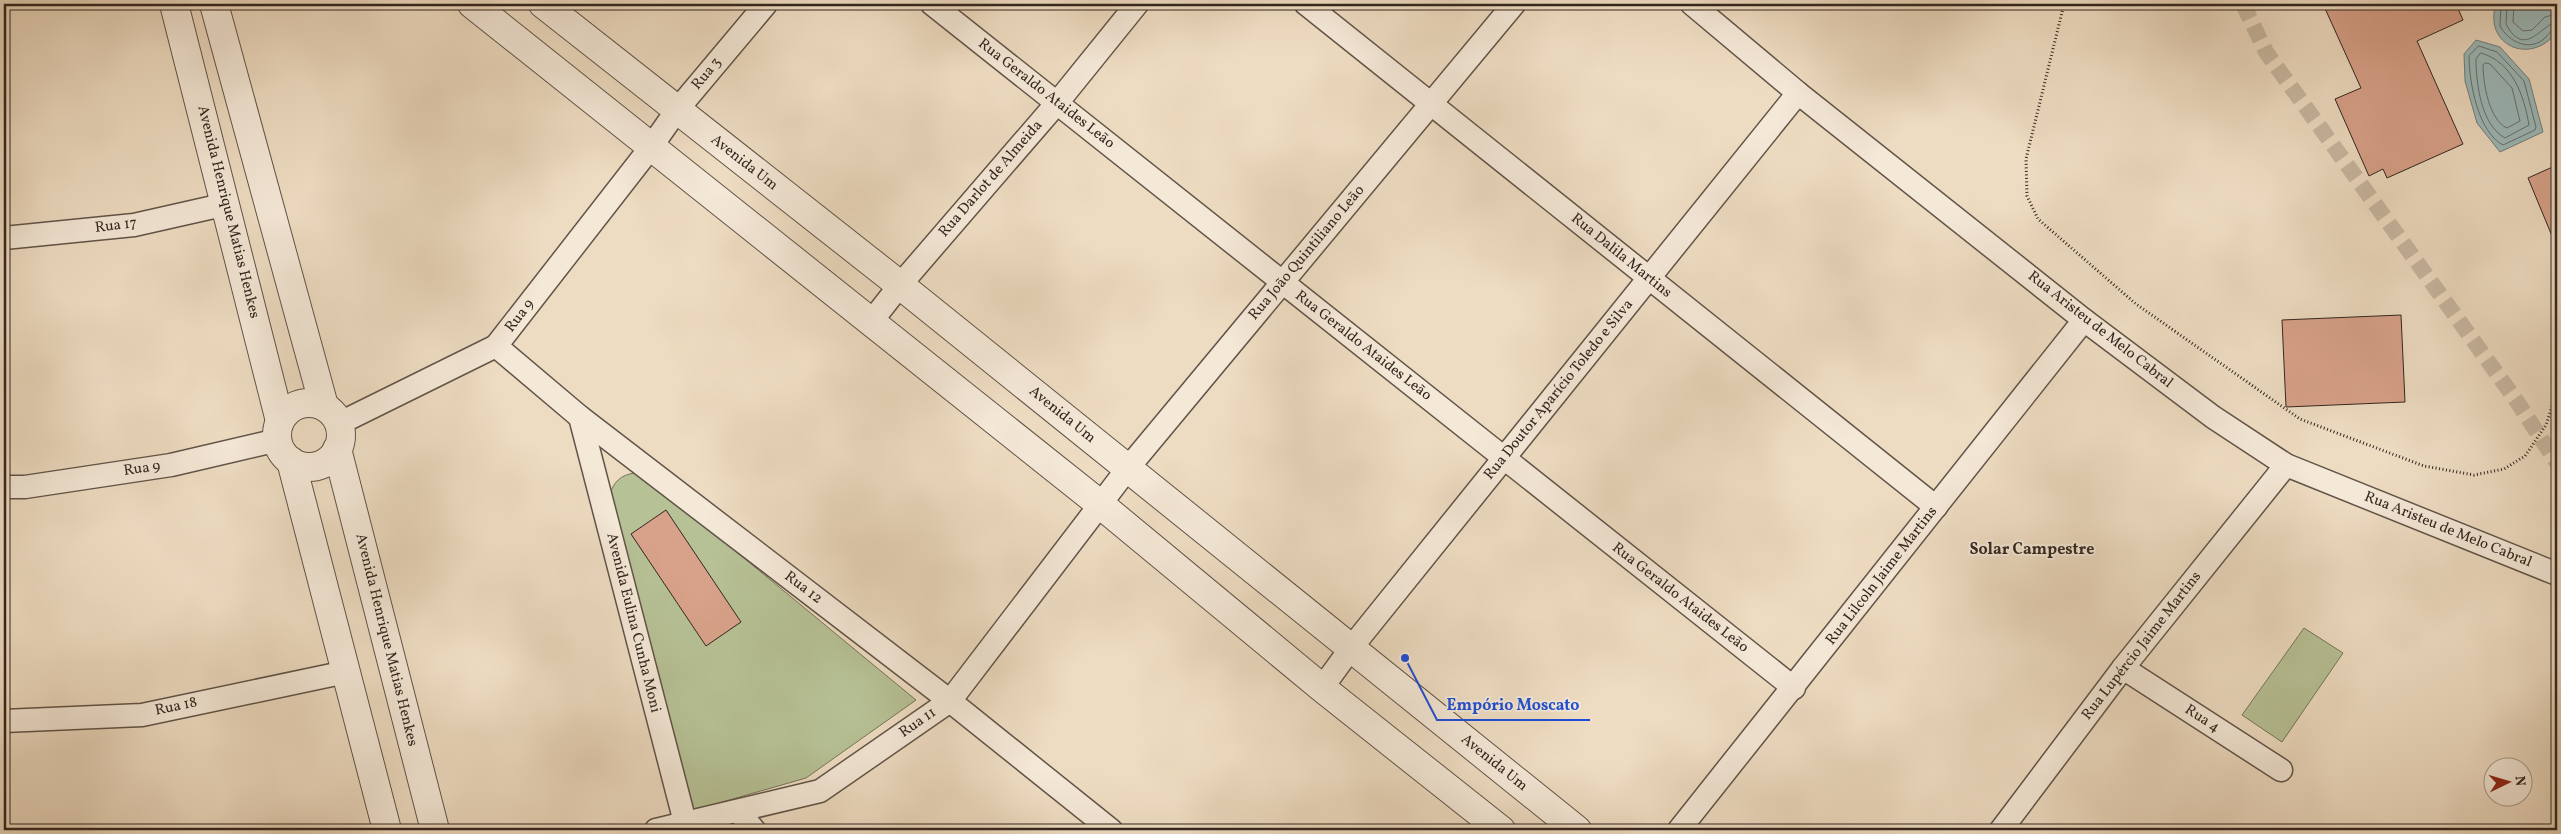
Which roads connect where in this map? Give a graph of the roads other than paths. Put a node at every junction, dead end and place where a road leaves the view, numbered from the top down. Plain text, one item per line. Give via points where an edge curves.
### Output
1 (174, 4) edge
2 (214, 4) edge
3 (472, 4) edge
4 (543, 4) edge
5 (766, 4) edge
6 (932, 4) edge
7 (1137, 4) edge
8 (1306, 4) edge
9 (1514, 4) edge
10 (1692, 4) edge
11 (1798, 93) junction
12 (1057, 103) junction
13 (1431, 104) junction
14 (677, 110) junction
15 (651, 147) junction
16 (227, 204) junction
17 (4, 238) edge
18 (1649, 278) junction
19 (1283, 282) junction
20 (900, 284) junction
21 (2084, 320) junction
22 (871, 322) junction
23 (496, 346) junction
24 (580, 417) junction
25 (333, 426) junction
26 (283, 441) junction
27 (1504, 458) junction
28 (2286, 465) junction
29 (1128, 468) junction
30 (4, 487) edge
31 (1101, 505) junction
32 (1936, 508) junction
33 (2557, 574) edge
34 (1351, 648) junction
35 (2123, 668) junction
36 (346, 672) junction
37 (1322, 688) junction
38 (1794, 688) junction
39 (950, 701) junction
40 (4, 721) edge
41 (2281, 770) dead end
42 (738, 812) junction
43 (686, 827) edge
44 (387, 830) edge
45 (435, 830) edge
46 (656, 830) edge
47 (754, 830) edge
48 (1111, 830) edge
49 (1501, 830) edge
50 (1576, 830) edge
51 (1678, 830) edge
52 (2000, 830) edge

1 - 16 street, Avenida Henrique Matias Henkes
2 - 25 street, Avenida Henrique Matias Henkes
3 - 15 street
4 - 14 street, Avenida Um
5 - 14 street, Rua 3
6 - 12 street, Rua Geraldo Ataides Leão
7 - 12 street, Rua Darlot de Almeida
8 - 13 street, Rua Dalila Martins
9 - 13 street, Rua João Quintiliano Leão
10 - 11 street, Rua Aristeu de Melo Cabral
11 - 18 street, Rua Doutor Aparício Toledo e Silva
11 - 21 street, Rua Aristeu de Melo Cabral
12 - 19 street, Rua Geraldo Ataides Leão
12 - 20 street, Rua Darlot de Almeida
13 - 18 street, Rua Dalila Martins
13 - 19 street, Rua João Quintiliano Leão
14 - 15 street, Rua 3
14 - 20 street, Avenida Um
15 - 22 street
15 - 23 street, Rua 9
16 - 17 street, Rua 17 via 134,225
16 - 26 street, Avenida Henrique Matias Henkes
18 - 27 street, Rua Doutor Aparício Toledo e Silva
18 - 32 street, Rua Dalila Martins
19 - 27 street, Rua Geraldo Ataides Leão
19 - 29 street, Rua João Quintiliano Leão
20 - 22 street, Rua Darlot de Almeida
20 - 29 street, Avenida Um
21 - 28 street, Rua Aristeu de Melo Cabral via 2213,417
21 - 32 street, Rua Lilcoln Jaime Martins
22 - 31 street
23 - 24 street, Rua 12
23 - 25 street, Rua 9
24 - 39 street, Rua 12
24 - 43 street, Avenida Eulina Cunha Moni
25 - 26 street via 311,403 298,405 287,411
25 - 26 street via 326,462 316,466 304,466
25 - 45 street, Avenida Henrique Matias Henkes
26 - 30 street, Rua 9 via 171,465
26 - 36 street, Avenida Henrique Matias Henkes
27 - 34 street, Rua Doutor Aparício Toledo e Silva
27 - 38 street, Rua Geraldo Ataides Leão
28 - 33 street, Rua Aristeu de Melo Cabral
28 - 35 street, Rua Lupércio Jaime Martins
29 - 31 street, Rua João Quintiliano Leão
29 - 34 street, Avenida Um
31 - 37 street
31 - 39 street, Rua 11
32 - 38 street, Rua Lilcoln Jaime Martins
34 - 37 street, Rua Doutor Aparício Toledo e Silva
34 - 50 street, Avenida Um
35 - 41 street, Rua 4
35 - 52 street, Rua Lupércio Jaime Martins
36 - 40 street, Rua 18 via 142,715
36 - 44 street, Avenida Henrique Matias Henkes
37 - 49 street
38 - 51 street, Rua Lilcoln Jaime Martins
39 - 42 street, Rua 11 via 820,790
39 - 48 street, Rua 12
42 - 43 street, Rua 11
42 - 47 street
43 - 46 street, Rua 11

